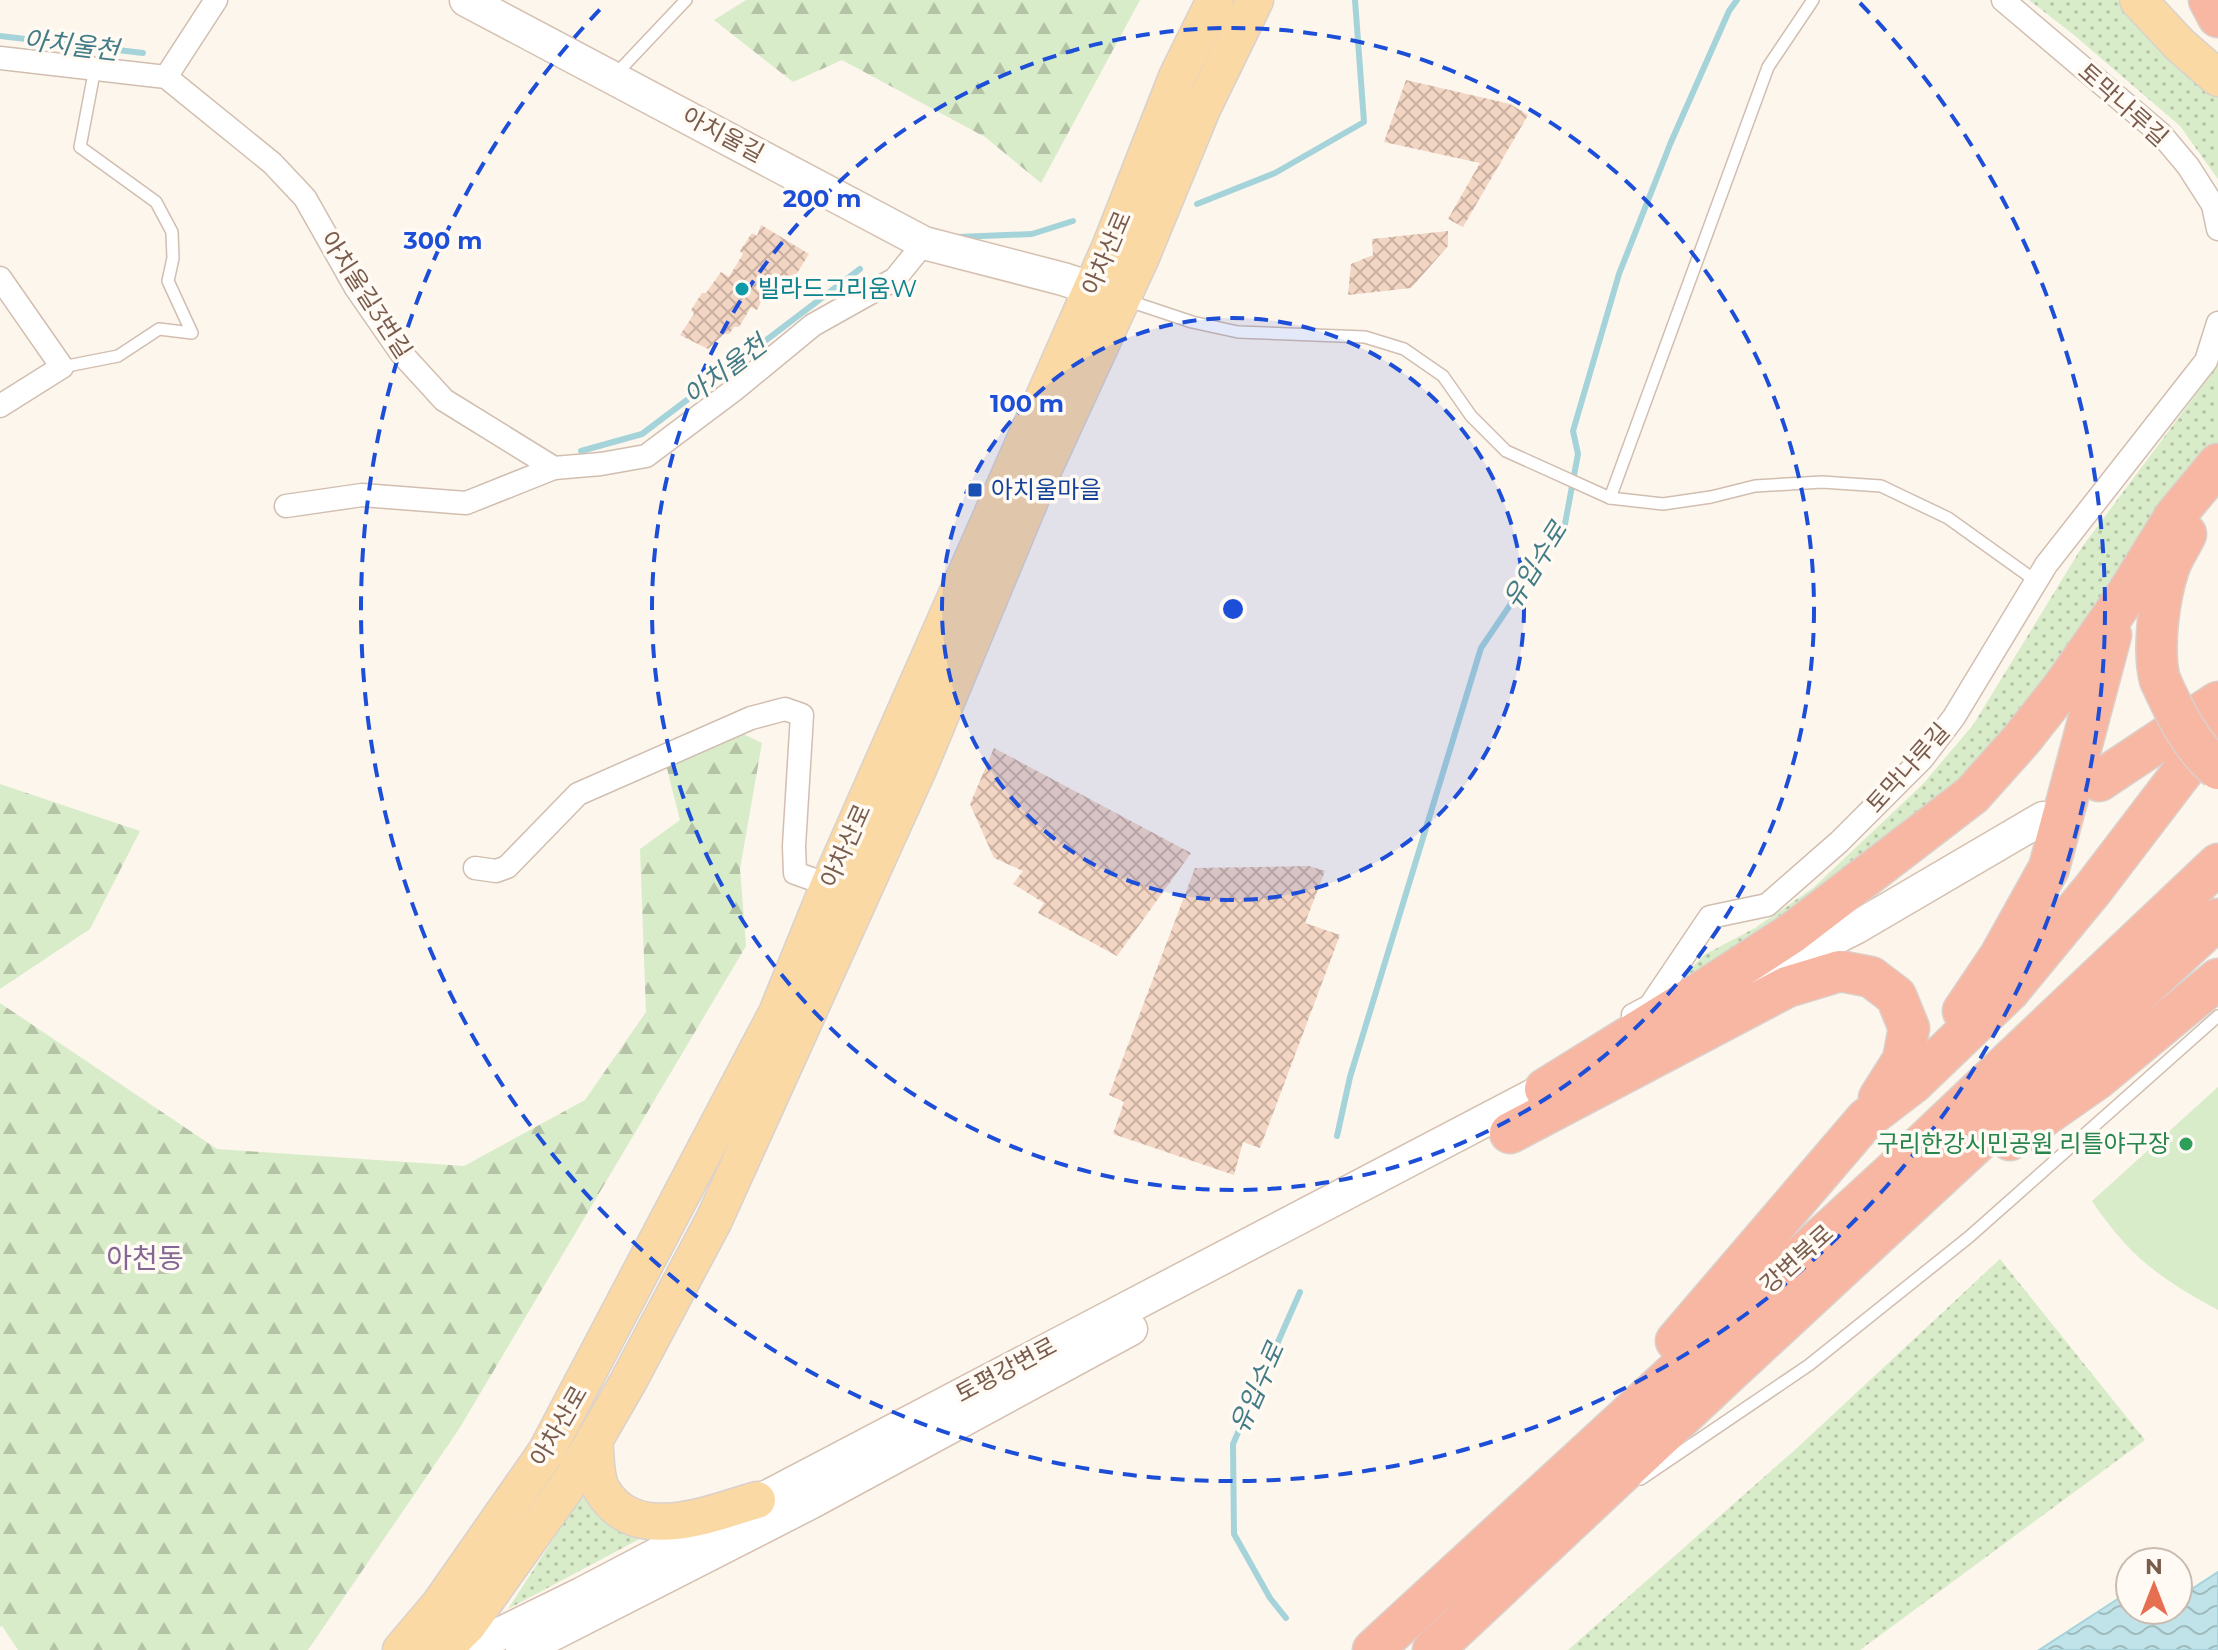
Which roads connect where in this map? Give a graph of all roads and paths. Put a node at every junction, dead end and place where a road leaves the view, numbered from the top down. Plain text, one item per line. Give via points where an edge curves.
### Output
1 (216, 0) edge
2 (466, 0) edge
3 (686, 0) edge
4 (1215, 0) edge
5 (1255, 0) edge
6 (1813, 0) edge
7 (2003, 0) edge
8 (2209, 0) edge
9 (497, 8) edge
10 (2147, 8) edge
11 (2218, 17) edge
12 (2218, 34) edge
13 (0, 58) edge
14 (95, 68) junction
15 (166, 77) junction
16 (612, 78) junction
17 (2218, 78) edge
18 (2218, 229) edge
19 (924, 243) junction
20 (0, 278) edge
21 (1107, 294) junction
22 (2218, 323) edge
23 (62, 367) junction
24 (0, 406) edge
25 (2218, 464) edge
26 (554, 468) junction
27 (2218, 488) edge
28 (1606, 497) junction
29 (286, 506) dead end
30 (2036, 581) junction
31 (2120, 605) junction
32 (2218, 702) edge
33 (2218, 734) edge
34 (2218, 769) edge
35 (2099, 781) dead end
36 (2043, 818) dead end
37 (2218, 864) edge
38 (475, 868) dead end
39 (829, 885) junction
40 (2218, 919) edge
41 (2218, 979) edge
42 (2218, 1016) edge
43 (1913, 1083) junction
44 (1545, 1089) junction
45 (1866, 1119) junction
46 (1510, 1133) junction
47 (1880, 1232) junction
48 (594, 1440) junction
49 (1562, 1474) junction
50 (1633, 1485) dead end
51 (1620, 1493) dead end
52 (757, 1500) junction
53 (1558, 1535) junction
54 (420, 1647) edge
55 (467, 1650) edge
56 (522, 1650) edge
57 (1373, 1650) edge
58 (1433, 1650) edge

1 - 15 street
2 - 9 street, 아치울길
3 - 16 lane
4 - 21 main road, 아차산로 via 1177,77
5 - 21 main road, 아차산로
6 - 28 lane via 1768,67
7 - 18 street, 토막나루길 via 2161,134 2213,205
8 - 11 highway
9 - 16 street, 아치울길
10 - 12 main road via 2175,26
10 - 17 main road
13 - 14 street
14 - 15 street
14 - 23 lane via 80,147 156,202 172,232 168,281 192,333 159,329 118,356
15 - 26 street, 아치울길3번길 via 272,163 305,198 356,288 401,353 444,400
16 - 19 street, 아치울길
19 - 21 street, 아치울길
19 - 26 street via 895,279 813,325 646,456
20 - 23 street
21 - 28 lane via 1238,332 1365,337 1404,349 1443,376 1471,416 1506,451
21 - 39 main road, 아차산로
21 - 48 main road, 아차산로 via 1038,481 919,767 791,1053 714,1220
22 - 30 street, 토막나루길 via 2206,361
23 - 24 street
25 - 31 highway via 2175,516
26 - 29 street via 466,503 362,495
27 - 34 highway, bridge via 2193,520 2169,568 2157,631 2160,680 2192,740
28 - 30 lane via 1663,504 1755,486 1881,486 1948,518
30 - 44 street, 토막나루길 via 1954,717 1922,759 1767,905 1710,917 1650,1006 1583,1043
31 - 43 highway via 2049,868 2000,956
31 - 44 highway via 2022,739 1972,795 1792,933
32 - 35 highway
33 - 43 highway via 2009,991
36 - 44 street, 토평강변로 via 1857,927
37 - 49 highway, 강변북로 via 1897,1168
38 - 39 street via 507,867 578,794 751,718 785,709 802,715 795,873
39 - 54 main road, 아차산로 via 777,1013 559,1429 440,1604
40 - 47 highway, 강변북로
41 - 47 highway via 2097,1079
42 - 50 lane via 1945,1257 1809,1365
43 - 45 highway
44 - 46 street
44 - 52 street, 토평강변로
45 - 46 highway via 1903,1060 1909,1028 1896,996 1871,977 1840,971 1787,987
45 - 49 highway
46 - 56 street, 토평강변로
47 - 53 highway, 강변북로
48 - 52 main road via 600,1488 618,1510 645,1523 691,1519
48 - 54 main road, 아차산로 via 524,1550 468,1625
49 - 57 highway, 강변북로
51 - 53 lane
52 - 55 street, 토평강변로
53 - 58 highway, 강변북로

